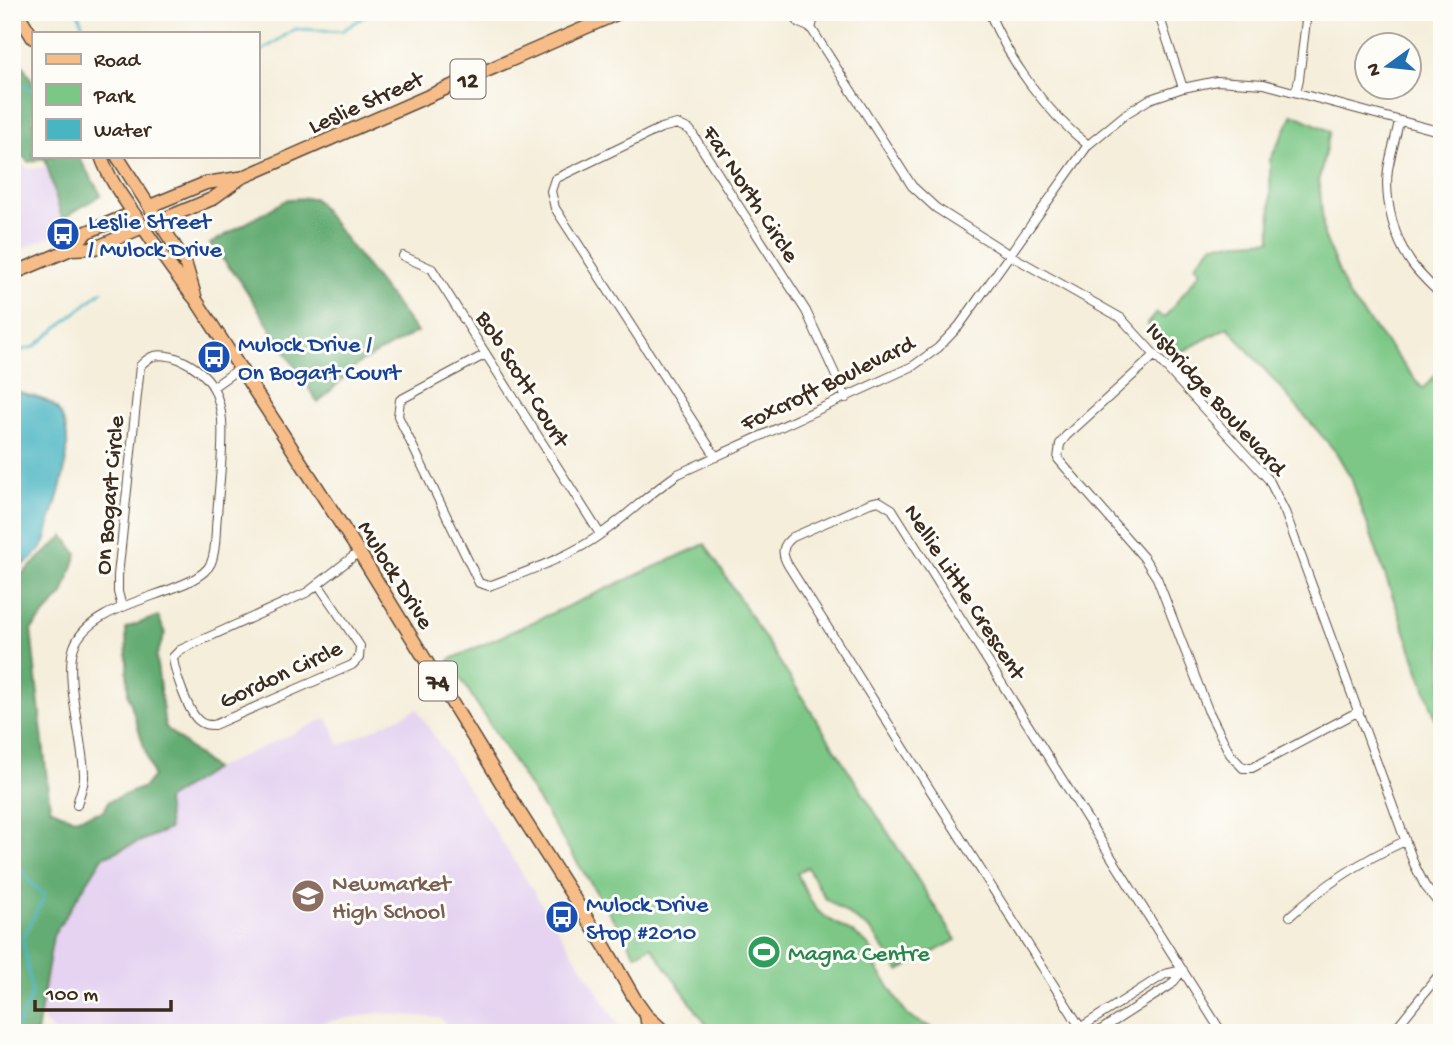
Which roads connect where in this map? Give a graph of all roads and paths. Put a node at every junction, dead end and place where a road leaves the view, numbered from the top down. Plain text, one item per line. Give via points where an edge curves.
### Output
1 (17, 12) edge
2 (621, 12) edge
3 (791, 12) edge
4 (810, 12) edge
5 (989, 12) edge
6 (1158, 12) edge
7 (1307, 12) edge
8 (811, 27) junction
9 (32, 36) edge
10 (1183, 88) junction
11 (1296, 92) junction
12 (1399, 121) junction
13 (1442, 132) edge
14 (1088, 145) junction
15 (101, 158) edge
16 (118, 158) edge
17 (241, 178) junction
18 (150, 206) junction
19 (133, 213) junction
20 (159, 221) junction
21 (143, 227) junction
22 (72, 249) junction
23 (1010, 255) junction
24 (403, 256) dead end
25 (12, 274) edge
26 (1442, 296) edge
27 (196, 300) junction
28 (485, 354) junction
29 (1155, 355) junction
30 (240, 368) junction
31 (213, 387) junction
32 (846, 398) junction
33 (716, 457) junction
34 (600, 534) junction
35 (359, 552) junction
36 (318, 584) junction
37 (122, 607) junction
38 (1359, 711) junction
39 (77, 805) dead end
40 (1405, 841) junction
41 (1442, 908) edge
42 (1290, 916) dead end
43 (1183, 970) junction
44 (1442, 971) edge
45 (646, 1015) junction
46 (1082, 1030) edge
47 (354, 1033) edge
48 (423, 1033) edge
49 (649, 1033) edge
50 (666, 1033) edge
51 (1072, 1033) edge
52 (1096, 1033) edge
53 (1222, 1033) edge
54 (1392, 1033) edge

1 - 9 main road
2 - 17 main road, Leslie Street / 12
3 - 8 street, Ivsbridge Boulevard via 799,23
4 - 8 street, Ivsbridge Boulevard via 814,18
5 - 14 street via 1047,106
6 - 10 street
7 - 11 street
8 - 23 street, Ivsbridge Boulevard via 912,186 936,208
10 - 11 street, Foxcroft Boulevard via 1217,81
10 - 14 street, Foxcroft Boulevard via 1150,99
11 - 12 street, Foxcroft Boulevard
12 - 13 street, Foxcroft Boulevard
12 - 26 street via 1388,171 1393,219 1412,264
14 - 23 street, Foxcroft Boulevard
15 - 19 main road, Mulock Drive / 74
16 - 18 main road, Mulock Drive / 74
17 - 18 main road, Leslie Street / 12 via 206,183
17 - 20 main road, Leslie Street / 12 via 212,199
18 - 20 main road, Mulock Drive / 74
19 - 21 main road, Mulock Drive / 74
19 - 22 main road via 87,232
20 - 27 main road, Mulock Drive / 74 via 185,262
21 - 22 main road via 95,248
21 - 27 main road, Mulock Drive / 74
22 - 25 main road
23 - 29 street, Ivsbridge Boulevard via 1121,318
23 - 32 street, Foxcroft Boulevard via 966,318 938,348 913,366
24 - 28 street, Bob Scott Court via 432,269
27 - 30 main road, Mulock Drive / 74
28 - 34 street, Bob Scott Court
28 - 34 street, Foxcroft Boulevard via 400,400 398,416 479,583 489,586 562,557
29 - 38 street, Ivsbridge Boulevard via 1269,480
29 - 38 street via 1066,436 1058,459 1157,578 1208,710 1238,764 1252,768
30 - 31 street
30 - 35 main road, Mulock Drive / 74
31 - 37 street, On Bogart Circle via 222,420 221,469 209,566 183,584
31 - 37 street, On Bogart Circle via 195,367 170,356 153,355 140,366 118,576
32 - 33 street, Foxcroft Boulevard
32 - 33 street, Far North Circle via 806,311 691,130 677,124 661,128 555,179 551,191 555,208
33 - 34 street, Foxcroft Boulevard via 664,484
35 - 36 street, Gordon Circle
35 - 45 main road, Mulock Drive / 74
36 - 36 street, Gordon Circle via 173,657 196,719 214,725 359,658 360,646
37 - 39 street via 87,626 71,655 85,776
38 - 40 street, Ivsbridge Boulevard
40 - 41 street, Ivsbridge Boulevard via 1425,887
40 - 42 street via 1314,894
43 - 46 street via 1165,974
43 - 46 street, Nellie Little Crescent via 892,509 879,501 870,503 793,537 784,545 788,565
43 - 52 street via 1171,985
43 - 53 street, Nellie Little Crescent
44 - 54 street
45 - 49 main road, Mulock Drive / 74
45 - 50 main road, Mulock Drive / 74
46 - 51 street
47 - 48 street

